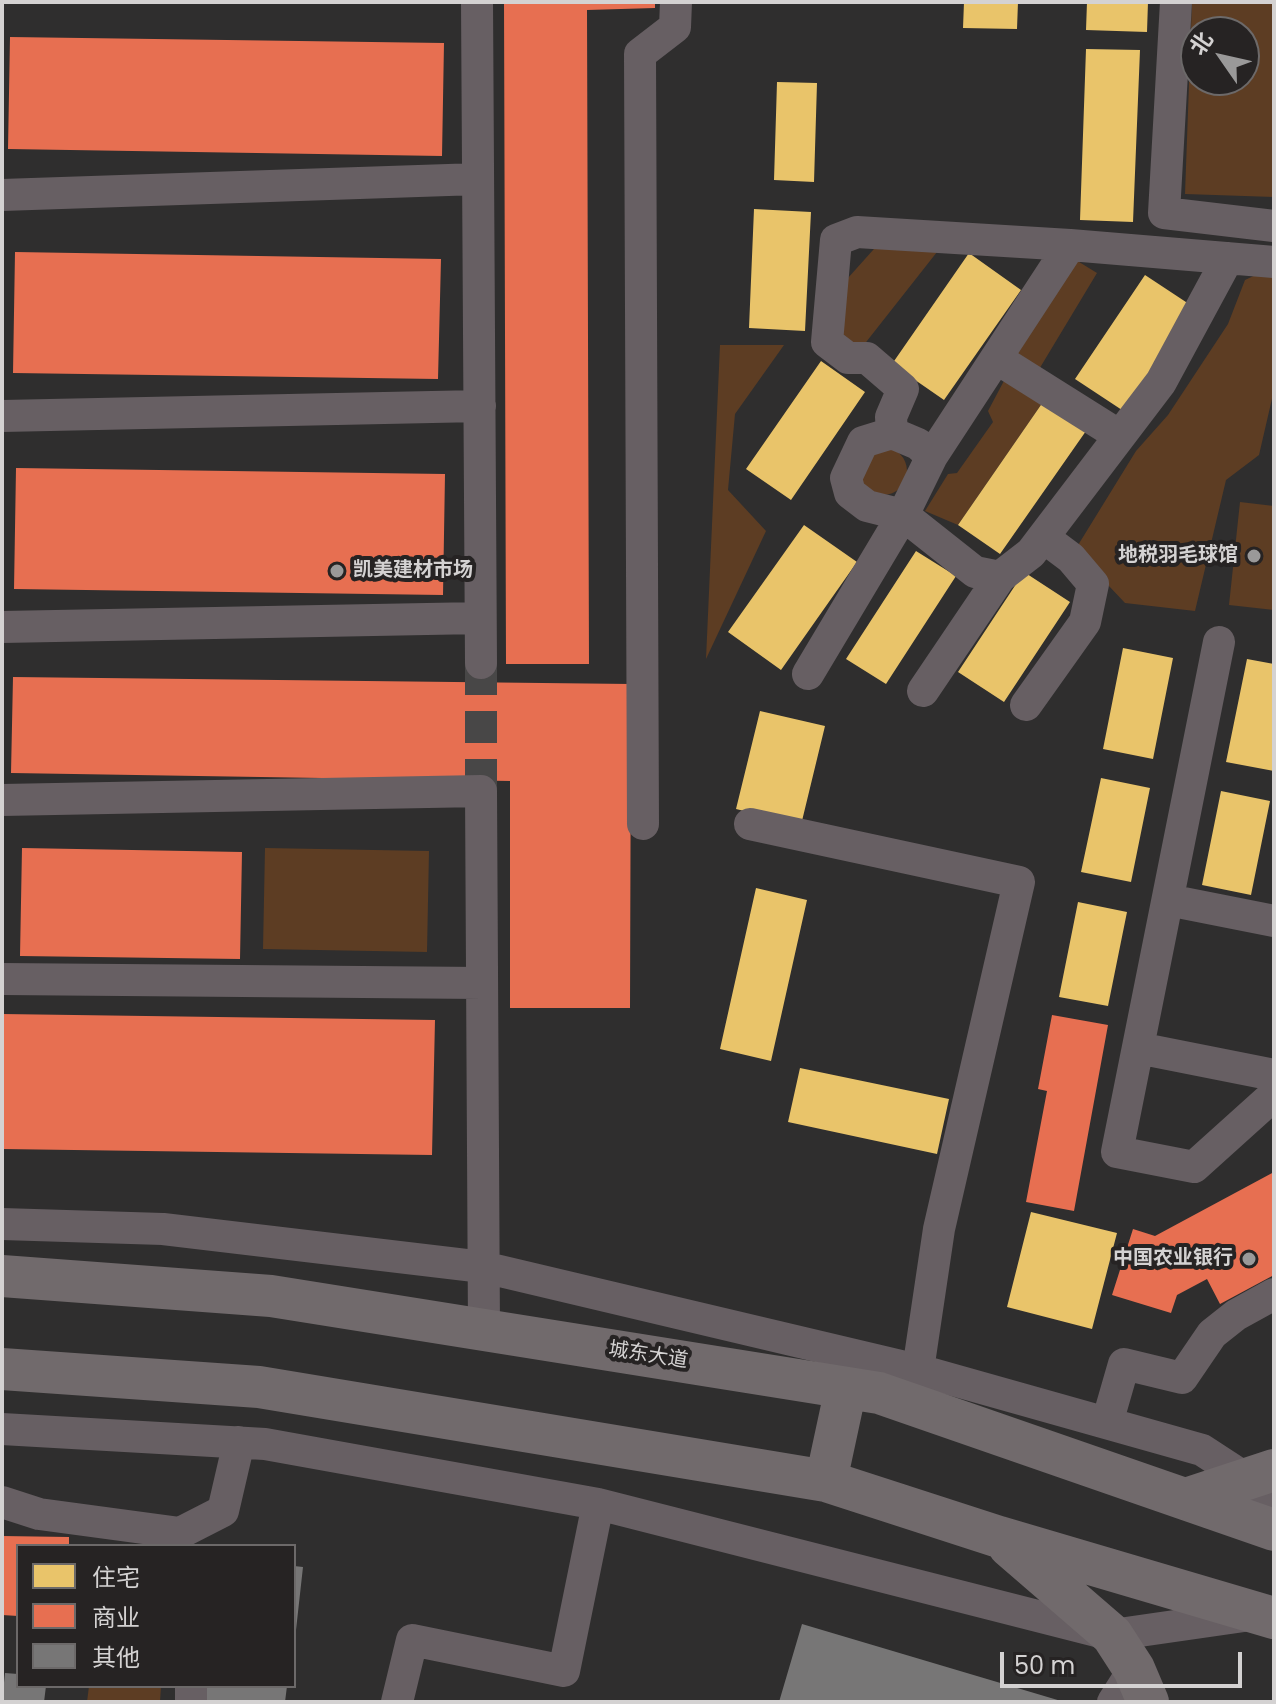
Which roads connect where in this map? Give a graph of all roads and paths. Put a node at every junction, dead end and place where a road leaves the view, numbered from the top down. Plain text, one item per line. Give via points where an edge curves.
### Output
1 (477, 2) edge
2 (676, 2) edge
3 (1176, 2) edge
4 (478, 179) junction
5 (2, 195) edge
6 (1274, 226) edge
7 (1070, 245) junction
8 (1228, 258) junction
9 (1274, 262) edge
10 (996, 358) junction
11 (480, 406) junction
12 (2, 416) edge
13 (892, 433) junction
14 (1120, 436) junction
15 (932, 456) junction
16 (903, 515) junction
17 (1043, 537) junction
18 (1000, 577) junction
19 (480, 618) junction
20 (2, 627) edge
21 (1219, 642) dead end
22 (481, 663) tunnel mouth
23 (808, 674) dead end
24 (923, 691) dead end
25 (1026, 705) dead end
26 (2, 800) edge
27 (643, 824) dead end
28 (750, 824) dead end
29 (1168, 900) junction
30 (1274, 921) edge
31 (2, 979) edge
32 (482, 983) junction
33 (1138, 1048) junction
34 (1274, 1075) edge
35 (1274, 1095) edge
36 (2, 1224) edge
37 (483, 1267) junction
38 (2, 1276) edge
39 (1274, 1294) edge
40 (484, 1330) junction
41 (2, 1369) edge
42 (918, 1370) junction
43 (846, 1388) junction
44 (1107, 1423) junction
45 (2, 1429) edge
46 (239, 1442) junction
47 (1261, 1475) edge
48 (826, 1481) junction
49 (1186, 1499) junction
50 (2, 1502) edge
51 (598, 1504) junction
52 (1274, 1520) edge
53 (1274, 1530) edge
54 (97, 1534) edge
55 (999, 1537) junction
56 (1266, 1616) edge
57 (1127, 1677) edge
58 (397, 1702) edge

1 - 4 street
2 - 27 street via 675,27 640,54
3 - 6 street via 1164,213
4 - 5 street
4 - 11 street
7 - 8 street
7 - 10 street
7 - 13 street via 857,232 836,240 827,342 848,358 867,358 903,389 891,417
8 - 9 street
8 - 14 street via 1161,382
10 - 14 street
10 - 15 street
11 - 12 street
11 - 19 street
13 - 15 street
13 - 16 street via 863,442 846,478 850,493 867,506
14 - 17 street
15 - 16 street
16 - 18 street via 975,572
16 - 23 street
17 - 18 street
17 - 25 street via 1093,584 1085,622
18 - 24 street
19 - 20 street
19 - 22 street
21 - 29 street
26 - 32 street via 481,791
28 - 42 street via 1019,882 939,1229
29 - 30 street
29 - 33 street
31 - 32 street
32 - 37 street
33 - 34 street
33 - 35 street via 1117,1152 1194,1167
36 - 37 street via 163,1229
37 - 40 street
37 - 42 street
38 - 40 main road, 城东大道 via 271,1296
39 - 44 street via 1212,1334 1182,1378 1124,1364
40 - 43 main road, 城东大道
41 - 48 main road via 259,1387
42 - 44 street
43 - 48 main road
43 - 49 main road, 城东大道 via 879,1393
44 - 47 street via 1202,1450
45 - 46 street
46 - 51 street
46 - 54 street via 223,1511 180,1533
47 - 49 main road
47 - 52 street
48 - 55 main road
49 - 53 main road, 城东大道
50 - 54 street
51 - 57 street
51 - 58 street via 564,1671 412,1640
55 - 56 main road
55 - 57 main road
56 - 57 street

